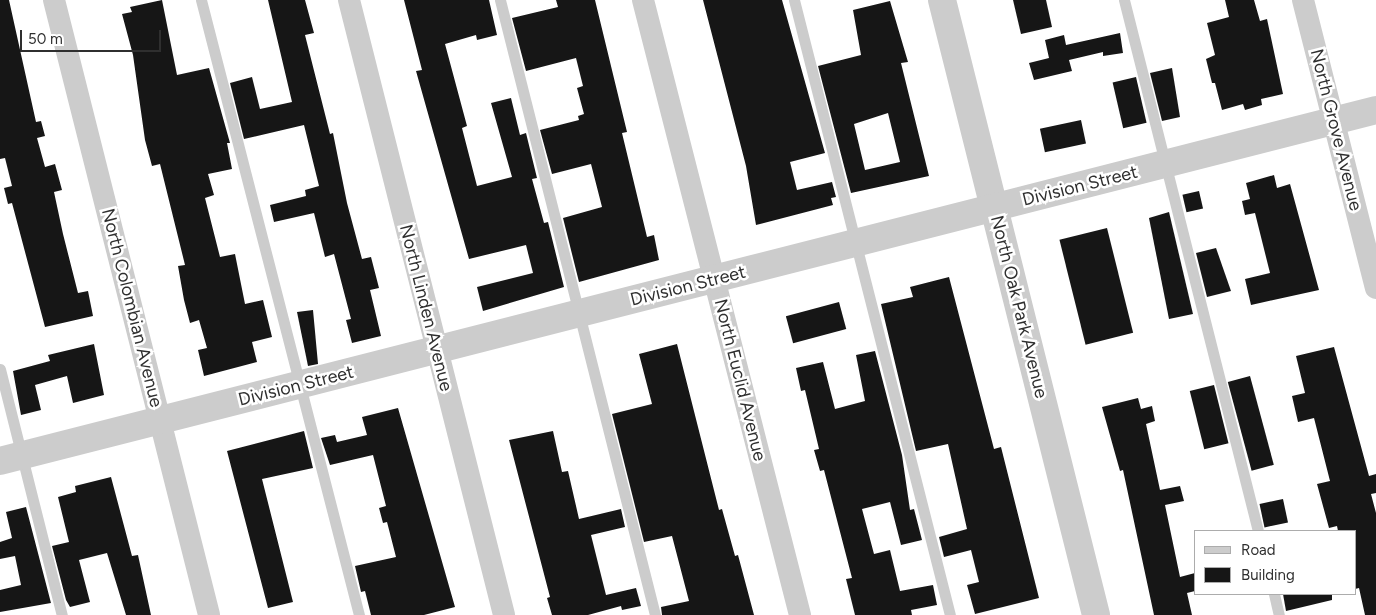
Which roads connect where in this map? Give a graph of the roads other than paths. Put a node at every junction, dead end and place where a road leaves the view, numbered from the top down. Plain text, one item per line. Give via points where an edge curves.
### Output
1 (54, 0) edge
2 (201, 0) edge
3 (349, 0) edge
4 (500, 0) edge
5 (644, 0) edge
6 (794, 0) edge
7 (942, 0) edge
8 (1124, 0) edge
9 (1303, 0) edge
10 (1376, 110) edge
11 (1334, 121) junction
12 (1165, 164) junction
13 (994, 208) junction
14 (856, 243) junction
15 (714, 280) junction
16 (1376, 288) edge
17 (579, 314) junction
18 (437, 350) junction
19 (0, 370) edge
20 (300, 385) junction
21 (160, 421) junction
22 (11, 459) edge
23 (1258, 530) edge
24 (1274, 595) edge
25 (62, 615) edge
26 (209, 615) edge
27 (358, 615) edge
28 (504, 615) edge
29 (654, 615) edge
30 (800, 615) edge
31 (950, 615) edge
32 (1096, 615) edge
33 (1279, 615) edge

1 - 21 street, North Colombian Avenue
2 - 20 lane
3 - 18 street, North Linden Avenue
4 - 17 lane
5 - 15 street, North Euclid Avenue
6 - 14 lane
7 - 13 street, North Oak Park Avenue
8 - 12 lane
9 - 11 street, North Grove Avenue
10 - 11 street, Division Street
11 - 12 street, Division Street
11 - 16 street, North Grove Avenue
12 - 13 street, Division Street
12 - 23 lane
13 - 14 street, Division Street
13 - 32 street, North Oak Park Avenue
14 - 15 street, Division Street
14 - 31 lane
15 - 17 street, Division Street
15 - 30 street, North Euclid Avenue
17 - 18 street, Division Street
17 - 29 lane
18 - 20 street, Division Street
18 - 28 street, North Linden Avenue
19 - 22 lane
20 - 21 street, Division Street
20 - 27 lane
21 - 22 street, Division Street
21 - 26 street, North Colombian Avenue
22 - 25 lane
24 - 33 lane

